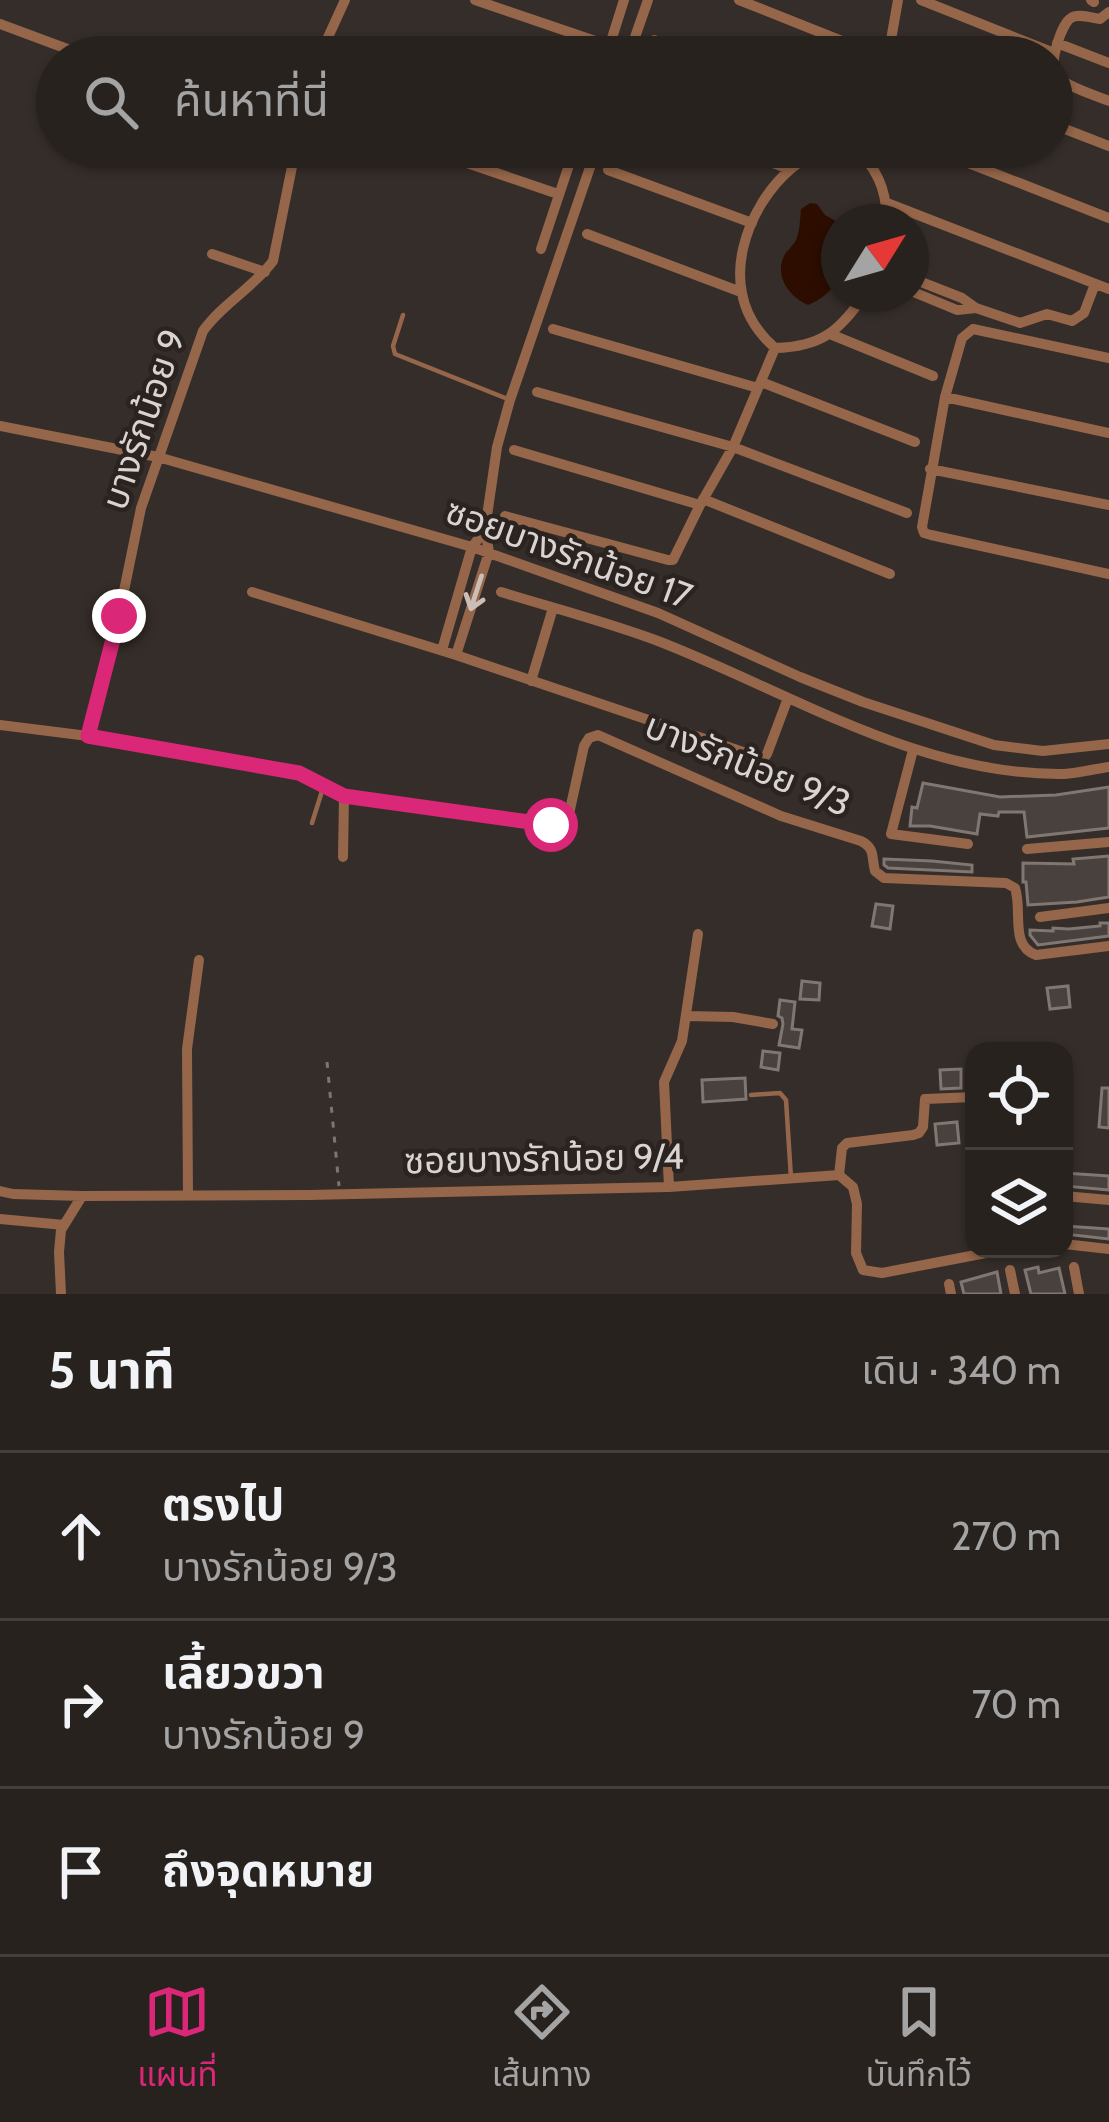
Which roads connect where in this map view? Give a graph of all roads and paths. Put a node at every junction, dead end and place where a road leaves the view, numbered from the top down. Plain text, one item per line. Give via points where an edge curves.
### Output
1 (345, 0) edge
2 (475, 0) edge
3 (624, 0) edge
4 (648, 0) edge
5 (739, 0) edge
6 (898, 0) edge
7 (921, 0) edge
8 (1108, 16) edge
9 (0, 24) edge
10 (329, 36) edge
11 (567, 36) edge
12 (613, 36) edge
13 (635, 36) edge
14 (831, 36) edge
15 (890, 36) edge
16 (1022, 36) edge
17 (1061, 36) edge
18 (36, 37) edge
19 (1073, 53) edge
20 (1109, 63) edge
21 (1073, 86) edge
22 (1109, 101) edge
23 (1073, 132) edge
24 (1109, 146) edge
25 (292, 168) edge
26 (482, 168) edge
27 (567, 168) edge
28 (590, 168) edge
29 (784, 168) edge
30 (792, 168) edge
31 (870, 168) edge
32 (981, 168) edge
33 (608, 170) dead end
34 (789, 170) junction
35 (558, 194) junction
36 (887, 202) joint
37 (1109, 218) edge
38 (752, 223) junction
39 (587, 234) dead end
40 (541, 248) dead end
41 (212, 254) dead end
42 (265, 272) junction
43 (1095, 284) junction
44 (929, 285) edge
45 (1109, 290) edge
46 (741, 292) junction
47 (929, 298) edge
48 (976, 308) junction
49 (853, 312) edge
50 (403, 315) dead end
51 (553, 328) dead end
52 (830, 334) junction
53 (775, 348) junction
54 (1109, 358) edge
55 (933, 376) dead end
56 (759, 385) junction
57 (537, 392) dead end
58 (945, 397) junction
59 (511, 400) junction
60 (0, 426) edge
61 (1109, 433) edge
62 (915, 442) dead end
63 (733, 448) junction
64 (514, 450) dead end
65 (158, 457) junction
66 (930, 469) junction
67 (702, 502) junction
68 (1109, 505) edge
69 (907, 513) dead end
70 (505, 516) dead end
71 (485, 530) junction
72 (472, 547) junction
73 (489, 553) junction
74 (890, 574) dead end
75 (1109, 574) edge
76 (251, 592) dead end
77 (501, 592) dead end
78 (553, 608) junction
79 (442, 650) junction
80 (456, 655) junction
81 (531, 681) junction
82 (788, 698) junction
83 (0, 725) edge
84 (88, 736) junction
85 (1109, 745) edge
86 (913, 750) junction
87 (1109, 766) edge
88 (323, 786) junction
89 (344, 796) junction
90 (312, 823) dead end
91 (1109, 842) edge
92 (968, 844) dead end
93 (1028, 849) dead end
94 (343, 857) dead end
95 (1109, 908) edge
96 (1040, 917) dead end
97 (698, 934) dead end
98 (1109, 946) edge
99 (199, 960) dead end
100 (687, 1016) junction
101 (773, 1024) dead end
102 (327, 1062) dead end
103 (751, 1095) dead end
104 (965, 1098) edge
105 (839, 1175) junction
106 (791, 1178) junction
107 (669, 1187) junction
108 (0, 1191) edge
109 (340, 1193) junction
110 (188, 1195) junction
111 (82, 1196) junction
112 (1073, 1197) edge
113 (1109, 1200) edge
114 (0, 1219) edge
115 (64, 1225) junction
116 (1073, 1245) edge
117 (1109, 1249) edge
118 (965, 1257) edge
119 (1074, 1267) dead end
120 (1010, 1270) dead end
121 (61, 1294) edge
122 (1015, 1294) edge
123 (1079, 1294) edge

1 - 10 street
2 - 11 street
3 - 12 street
4 - 13 street
5 - 14 street
6 - 15 street
7 - 16 street
8 - 17 street via 1072,16
9 - 18 street
19 - 20 street
21 - 22 street
23 - 24 street
25 - 42 street
26 - 35 street
27 - 35 street
28 - 59 street
29 - 34 street
30 - 34 street
31 - 36 street
32 - 37 street
33 - 38 street
34 - 38 street
35 - 40 street
36 - 43 street
38 - 46 street
39 - 46 street
41 - 42 street
42 - 65 street, บางรักน้อย 9 via 203,331
43 - 45 street
43 - 48 street via 1072,321 1047,314 1020,323
44 - 48 street
46 - 53 street
47 - 48 street
49 - 52 street
50 - 59 lane via 395,354
51 - 56 street
52 - 53 street
52 - 55 street
53 - 56 street
54 - 58 street via 973,328 962,338
56 - 62 street
56 - 63 street
57 - 63 street
58 - 61 street
58 - 66 street
59 - 71 street
60 - 65 street, ซอยบางรักน้อย 17
63 - 67 street
63 - 69 street
64 - 67 street
65 - 72 street, ซอยบางรักน้อย 17
65 - 84 street, บางรักน้อย 9
66 - 68 street
66 - 75 street via 924,532
67 - 70 street via 670,560
67 - 74 street
71 - 72 street
71 - 73 street
72 - 73 street, ซอยบางรักน้อย 17
72 - 79 street
73 -> 80 street
73 - 85 street, ซอยบางรักน้อย 17 via 863,702 994,745
76 - 79 street
77 - 78 street
78 - 81 street
78 - 82 street via 656,640
79 - 80 street
80 - 81 street
81 - 82 street via 764,758
82 - 86 street
83 - 84 street, บางรักน้อย 9/3
84 - 88 street, บางรักน้อย 9/3 via 299,773
86 - 87 street via 1028,772
86 - 92 street via 891,834
88 - 89 street, บางรักน้อย 9/3
88 - 90 lane
89 - 94 street
89 - 98 street, บางรักน้อย 9/3 via 563,823 584,746 598,735 781,816 861,841 884,878 1006,883 1018,898 1025,951
91 - 93 street
95 - 96 street
97 - 100 street
99 - 110 street via 187,1048
100 - 101 street
100 - 107 street via 664,1082
102 - 109 path
103 - 106 lane via 786,1100
104 - 105 street via 925,1100 919,1133 848,1143
105 - 106 street, ซอยบางรักน้อย 9/4
105 - 118 street via 853,1187 863,1270
106 - 107 street, ซอยบางรักน้อย 9/4
107 - 109 street, ซอยบางรักน้อย 9/4
108 - 111 street, ซอยบางรักน้อย 9/4
109 - 110 street, ซอยบางรักน้อย 9/4
110 - 111 street, ซอยบางรักน้อย 9/4
111 - 115 street
112 - 113 street
114 - 115 street
115 - 121 street
116 - 117 street
119 - 123 street
120 - 122 street

